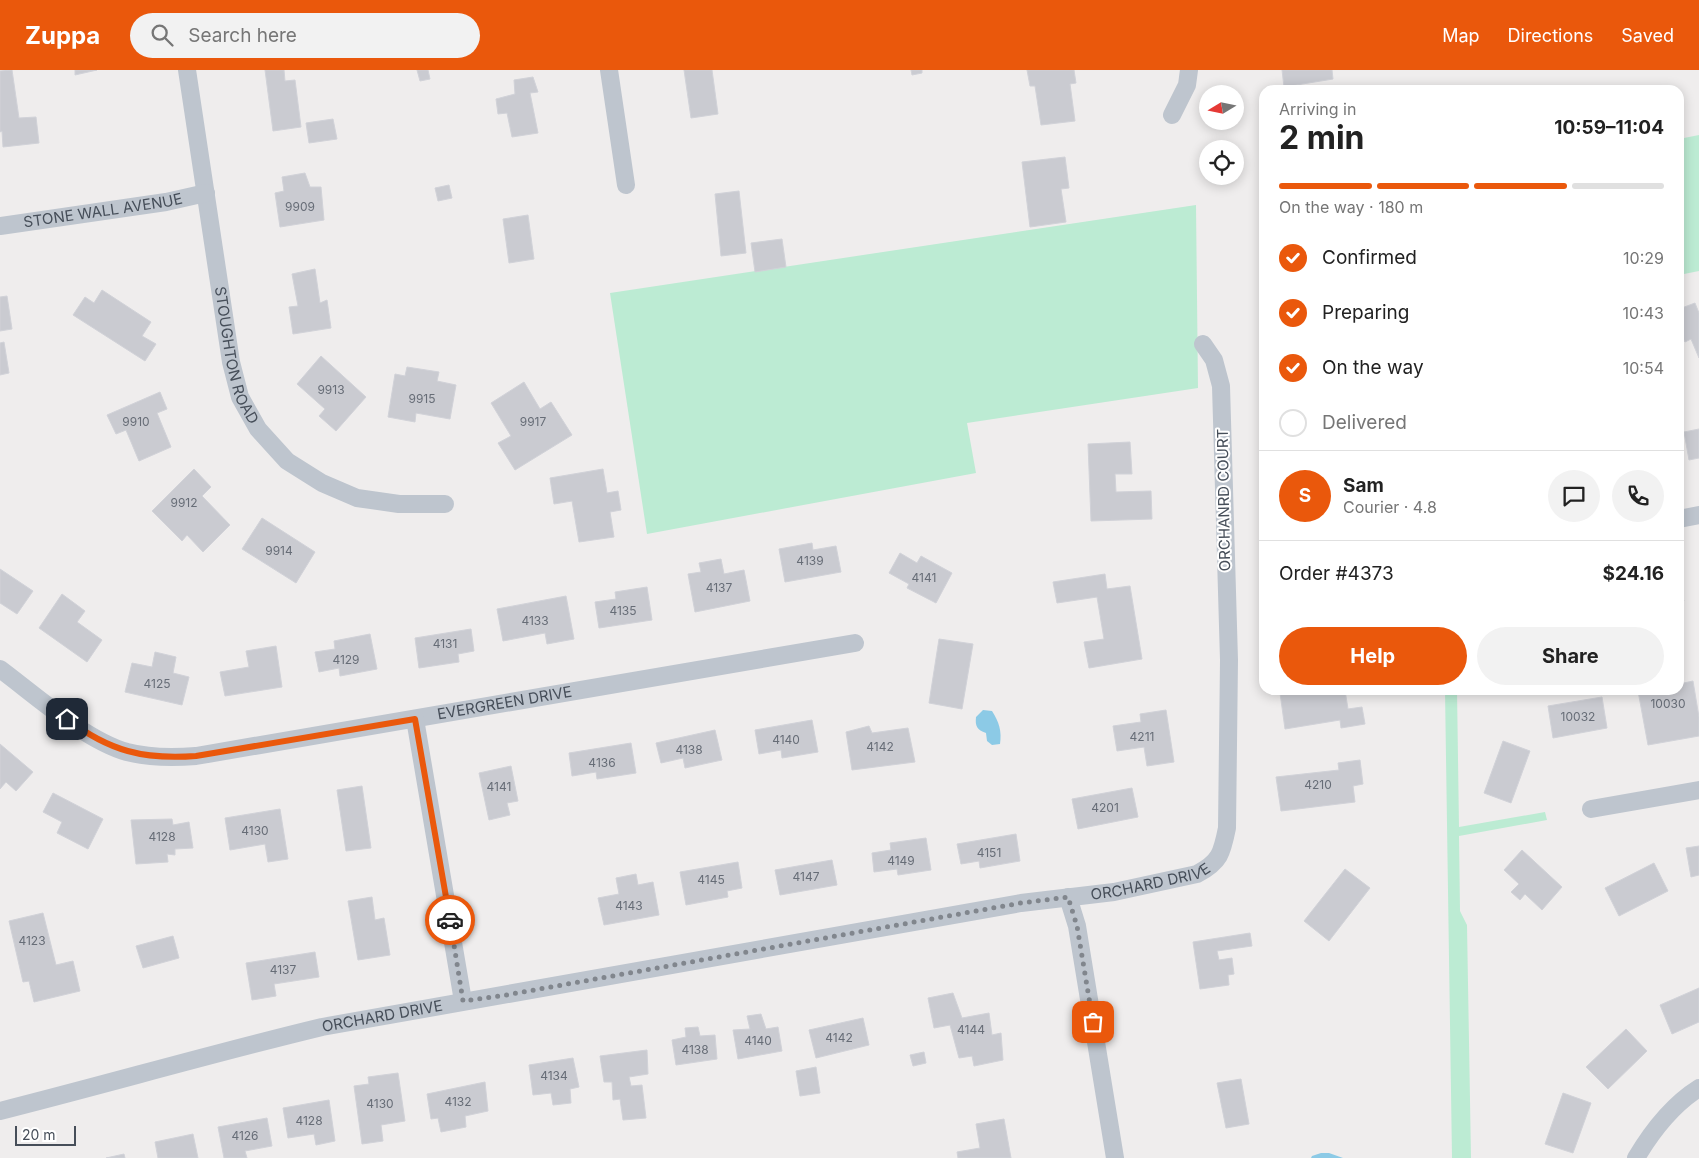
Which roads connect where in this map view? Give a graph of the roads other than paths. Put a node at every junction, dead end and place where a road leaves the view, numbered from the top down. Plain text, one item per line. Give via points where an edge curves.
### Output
1 (187, 70) edge
2 (609, 70) edge
3 (1189, 70) edge
4 (1172, 115) dead end
5 (626, 185) dead end
6 (206, 193) junction
7 (0, 226) edge
8 (1203, 344) dead end
9 (445, 504) dead end
10 (1699, 516) edge
11 (1684, 518) edge
12 (855, 643) dead end
13 (1229, 660) joint
14 (0, 669) edge
15 (415, 719) junction
16 (1699, 790) edge
17 (1591, 809) dead end
18 (1068, 897) junction
19 (463, 1001) junction
20 (1699, 1088) edge
21 (0, 1111) edge
22 (1115, 1158) edge
23 (1636, 1158) edge

1 - 6 street, STOUGHTON ROAD
2 - 5 street
3 - 4 street via 1187,85
6 - 7 street, STONE WALL AVENUE via 166,202
6 - 9 street, STOUGHTON ROAD via 231,362 240,397 258,429 286,461 322,483 357,498 398,504
8 - 13 street, ORCHANRD COURT via 1214,360 1221,386
10 - 11 street
12 - 15 street, EVERGREEN DRIVE
13 - 18 street, ORCHARD DRIVE via 1228,828 1218,860 1197,874 1114,892
14 - 15 street, EVERGREEN DRIVE via 80,729 109,745 155,757 196,756
15 - 19 street
16 - 17 street
18 - 19 street, ORCHARD DRIVE
18 - 22 street via 1077,926
19 - 21 street, ORCHARD DRIVE via 322,1027
20 - 23 street via 1666,1116

